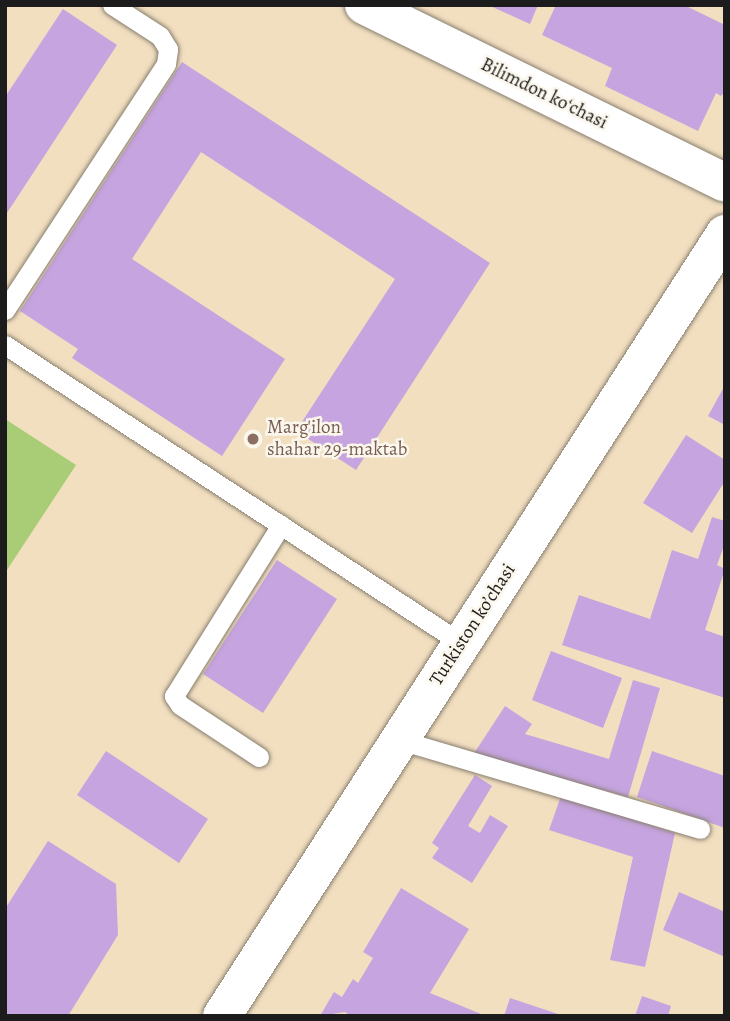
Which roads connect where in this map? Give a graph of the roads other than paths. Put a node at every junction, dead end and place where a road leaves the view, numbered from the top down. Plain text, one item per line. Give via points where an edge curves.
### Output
1 (112, 5) edge
2 (363, 5) edge
3 (725, 183) edge
4 (725, 234) edge
5 (5, 310) edge
6 (5, 345) edge
7 (281, 525) junction
8 (461, 643) junction
9 (400, 740) junction
10 (259, 757) dead end
11 (700, 829) dead end
12 (222, 1016) edge

1 - 5 lane via 160,36 168,48 166,64
2 - 3 main road, Bilimdon koʻchasi
4 - 8 main road, Turkiston ko’chasi
6 - 7 lane
7 - 8 lane
7 - 10 lane via 174,696 180,705
8 - 9 main road, Turkiston ko’chasi
9 - 11 lane
9 - 12 main road, Turkiston ko’chasi

